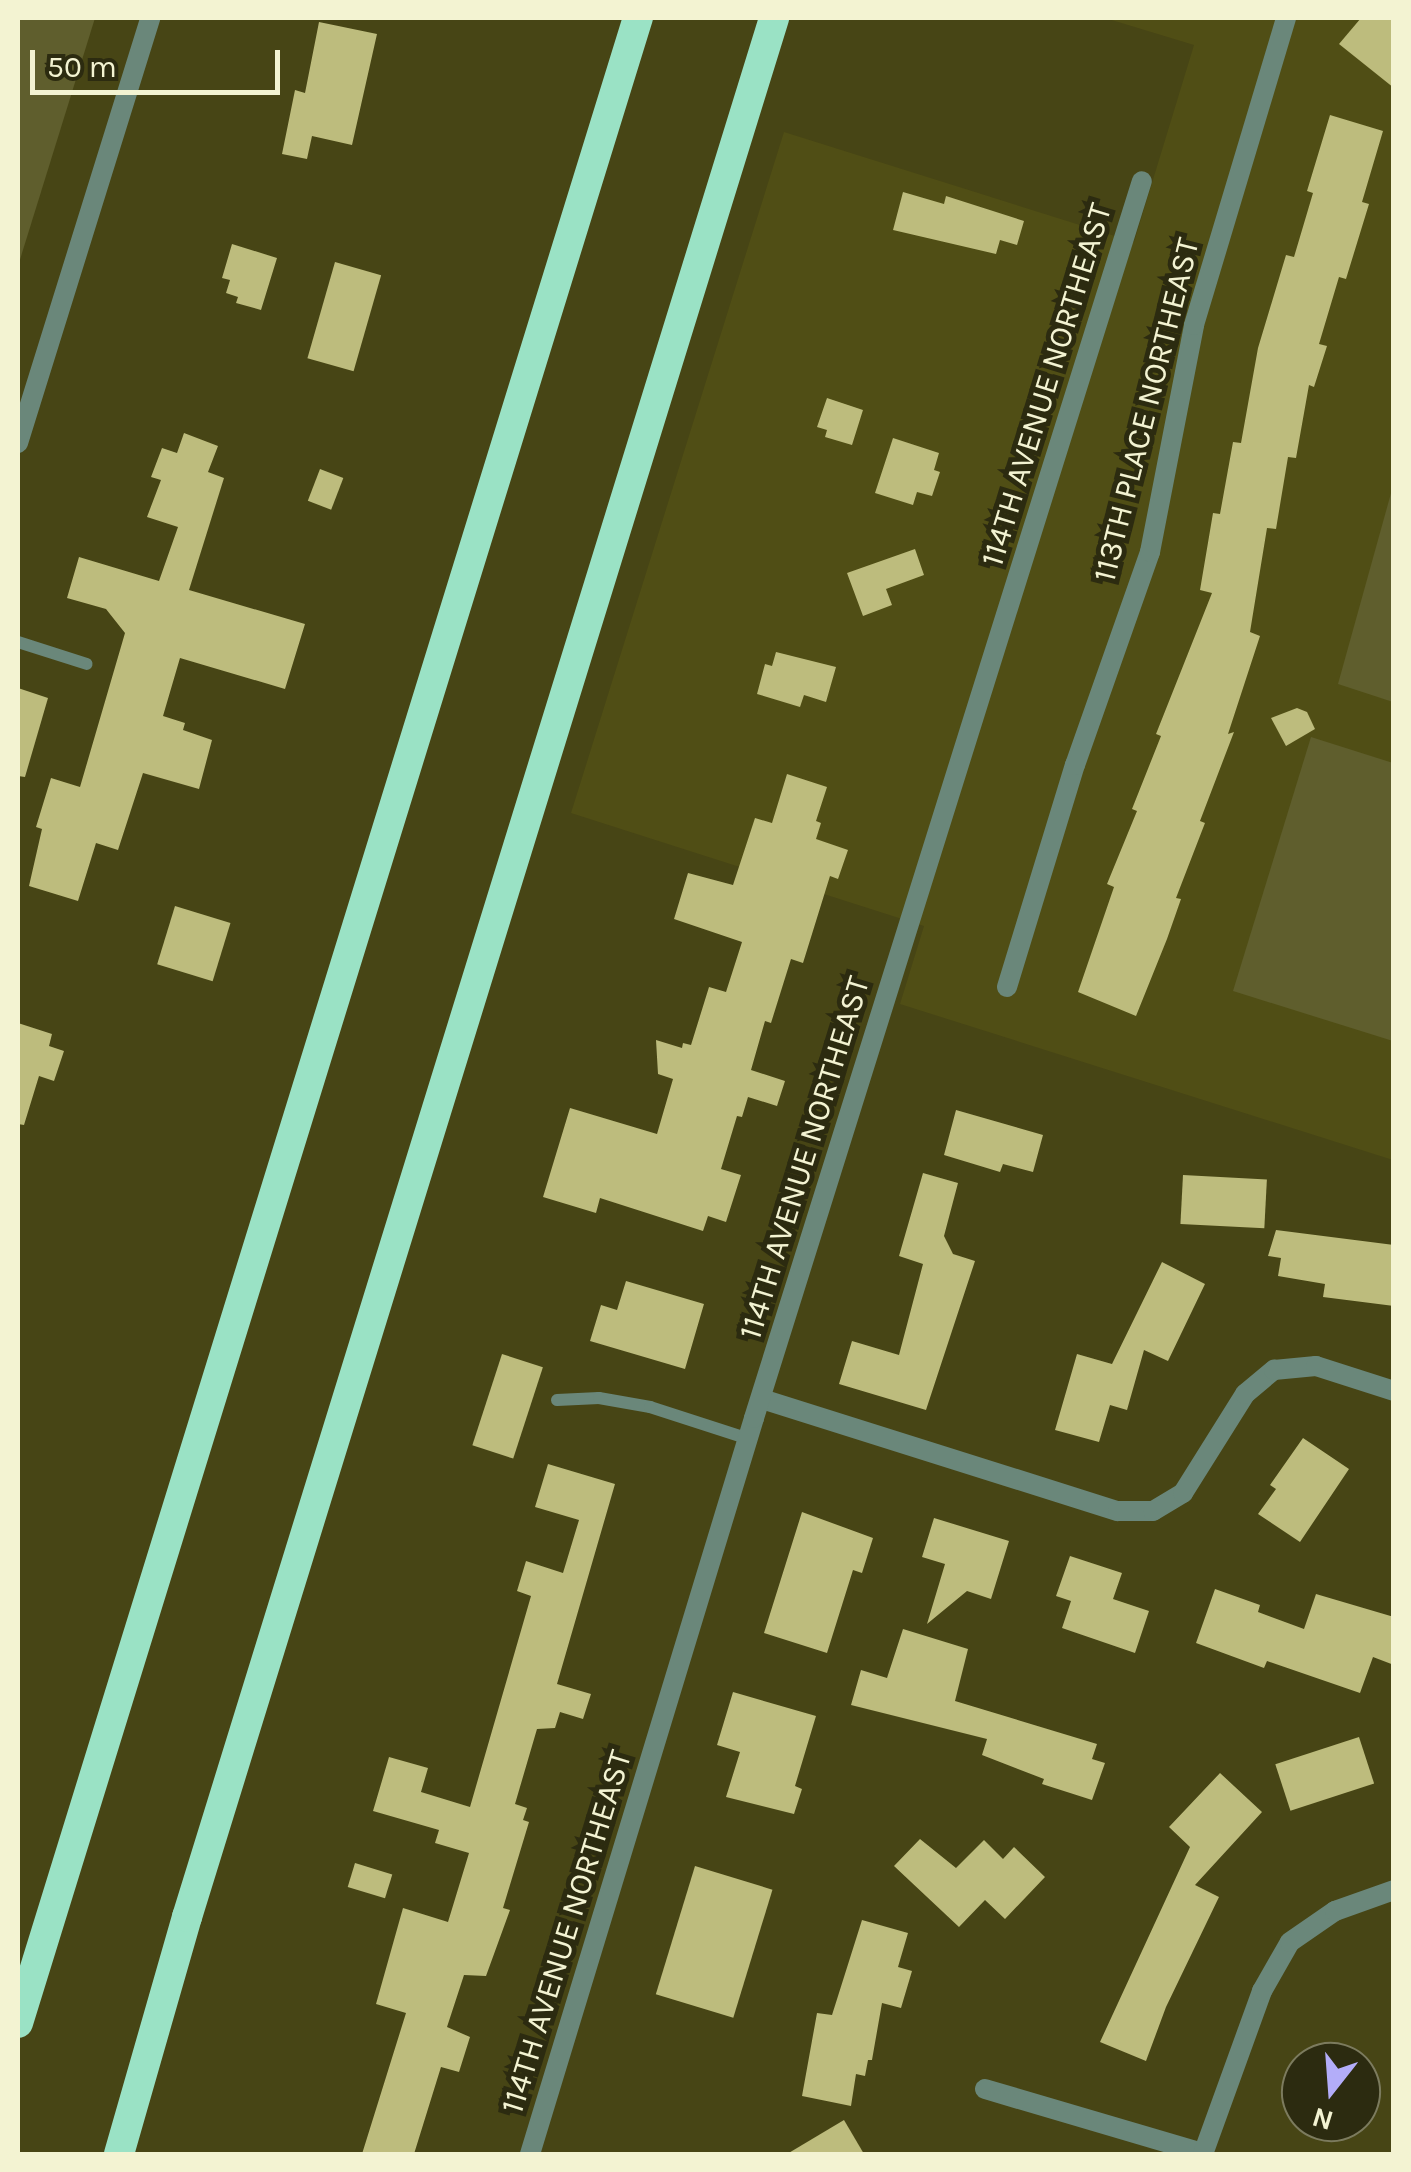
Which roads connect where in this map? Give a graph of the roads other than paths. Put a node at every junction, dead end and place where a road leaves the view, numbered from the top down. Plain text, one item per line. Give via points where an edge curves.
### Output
1 (150, 18) edge
2 (638, 18) edge
3 (774, 18) edge
4 (1286, 18) edge
5 (1142, 180) dead end
6 (18, 443) edge
7 (18, 642) edge
8 (88, 664) dead end
9 (1007, 987) dead end
10 (1394, 1391) edge
11 (762, 1399) junction
12 (557, 1400) dead end
13 (749, 1439) junction
14 (1394, 1890) edge
15 (18, 2023) edge
16 (985, 2089) dead end
17 (119, 2154) edge
18 (530, 2154) edge
19 (1203, 2154) edge

1 - 6 street
2 - 15 highway
3 - 17 highway
4 - 9 street, 113TH PLACE NORTHEAST via 1194,325 1150,552
5 - 11 street, 114TH AVENUE NORTHEAST
7 - 8 lane
10 - 11 street via 1316,1366 1274,1370 1245,1394 1183,1493 1153,1511 1118,1511
11 - 13 street, 114TH AVENUE NORTHEAST
12 - 13 lane via 650,1406
13 - 18 street, 114TH AVENUE NORTHEAST
14 - 19 street via 1335,1910 1290,1942 1262,1991
16 - 19 street

